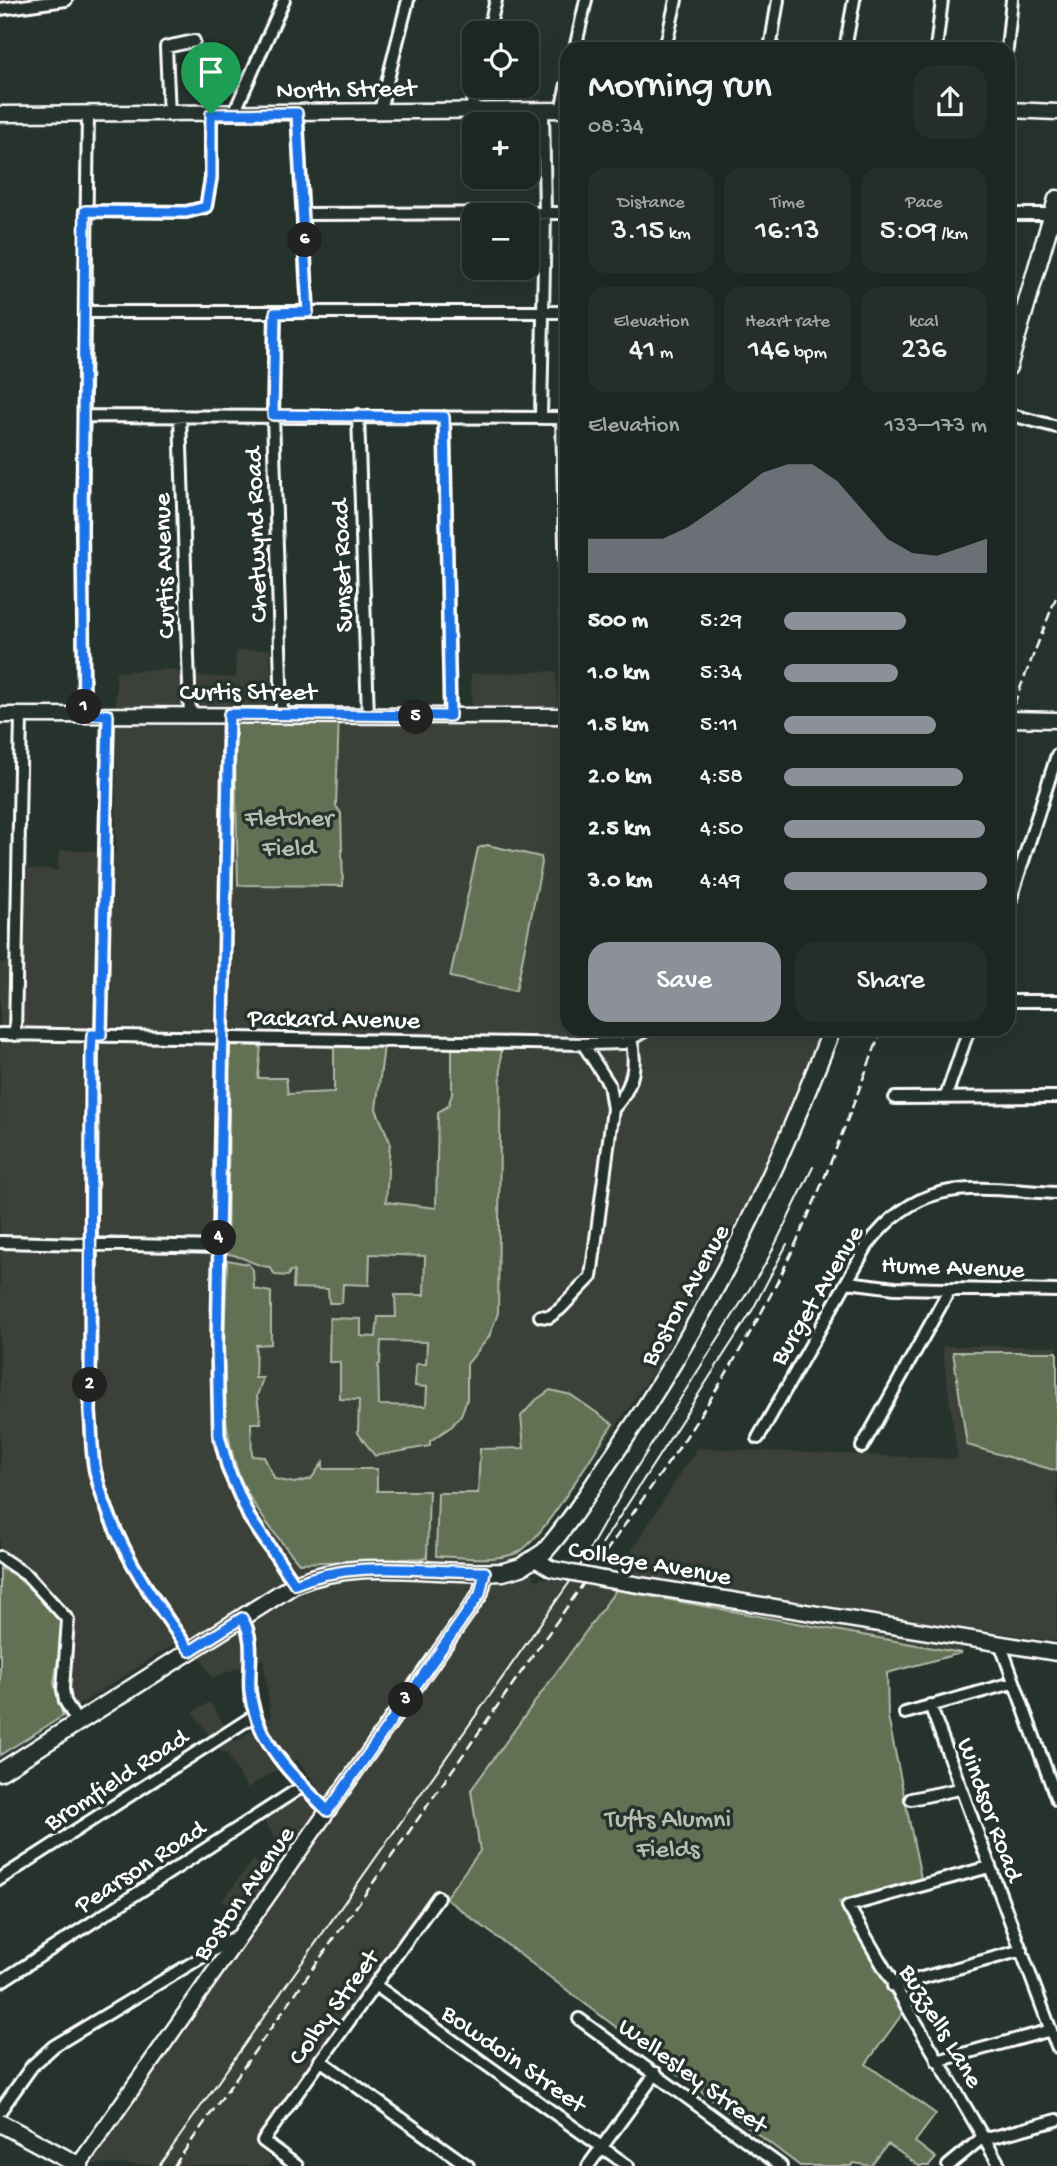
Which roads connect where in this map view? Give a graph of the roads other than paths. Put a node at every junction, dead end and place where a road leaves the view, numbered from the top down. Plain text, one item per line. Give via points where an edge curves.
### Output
1 (66, 0) edge
2 (284, 0) edge
3 (408, 0) edge
4 (496, 0) edge
5 (586, 0) edge
6 (676, 0) edge
7 (778, 0) edge
8 (854, 0) edge
9 (942, 0) edge
10 (1012, 0) edge
11 (0, 9) edge
12 (491, 21) edge
13 (194, 41) dead end
14 (577, 42) edge
15 (666, 42) edge
16 (771, 42) edge
17 (846, 42) edge
18 (937, 42) edge
19 (1008, 42) edge
20 (474, 98) edge
21 (380, 110) junction
22 (471, 110) junction
23 (543, 110) junction
24 (560, 110) edge
25 (1015, 110) edge
26 (1057, 112) edge
27 (234, 113) junction
28 (297, 113) junction
29 (0, 114) edge
30 (88, 114) junction
31 (211, 114) junction
32 (169, 115) junction
33 (1055, 207) edge
34 (85, 211) junction
35 (545, 213) junction
36 (560, 213) edge
37 (1015, 213) edge
38 (304, 214) junction
39 (86, 312) junction
40 (308, 312) junction
41 (544, 312) junction
42 (560, 312) edge
43 (275, 313) junction
44 (1015, 314) edge
45 (273, 415) junction
46 (358, 415) junction
47 (85, 416) junction
48 (180, 416) junction
49 (1015, 416) edge
50 (444, 417) junction
51 (541, 417) junction
52 (560, 418) edge
53 (1057, 427) edge
54 (84, 714) junction
55 (229, 714) junction
56 (282, 714) junction
57 (0, 715) edge
58 (21, 715) junction
59 (108, 715) junction
60 (190, 715) junction
61 (368, 716) junction
62 (450, 716) junction
63 (560, 716) edge
64 (1015, 719) edge
65 (1057, 720) edge
66 (1057, 755) edge
67 (1015, 886) edge
68 (1015, 1000) edge
69 (1057, 1001) edge
70 (0, 1034) edge
71 (15, 1035) junction
72 (97, 1035) junction
73 (636, 1036) edge
74 (829, 1036) edge
75 (967, 1036) edge
76 (223, 1038) junction
77 (631, 1039) junction
78 (583, 1044) junction
79 (946, 1096) junction
80 (1057, 1097) edge
81 (895, 1098) dead end
82 (613, 1109) junction
83 (1057, 1193) edge
84 (0, 1242) edge
85 (92, 1245) junction
86 (219, 1247) junction
87 (848, 1282) junction
88 (950, 1289) junction
89 (1057, 1291) edge
90 (540, 1316) dead end
91 (758, 1438) dead end
92 (862, 1447) dead end
93 (0, 1557) edge
94 (535, 1559) junction
95 (485, 1572) junction
96 (295, 1584) junction
97 (242, 1618) junction
98 (1000, 1643) junction
99 (190, 1651) junction
100 (1057, 1653) edge
101 (1012, 1683) junction
102 (930, 1704) junction
103 (905, 1713) dead end
104 (255, 1715) junction
105 (77, 1722) junction
106 (0, 1772) edge
107 (303, 1786) junction
108 (959, 1789) junction
109 (911, 1800) dead end
110 (1057, 1800) edge
111 (328, 1811) junction
112 (989, 1867) junction
113 (0, 1879) edge
114 (438, 1897) dead end
115 (243, 1933) junction
116 (1022, 1950) junction
117 (0, 1982) edge
118 (375, 1985) junction
119 (893, 1986) junction
120 (579, 2019) dead end
121 (1051, 2030) junction
122 (1057, 2046) edge
123 (320, 2060) junction
124 (937, 2061) junction
125 (656, 2073) junction
126 (0, 2111) edge
127 (1057, 2120) edge
128 (0, 2123) edge
129 (983, 2137) junction
130 (602, 2146) junction
131 (282, 2155) junction
132 (79, 2166) edge
133 (274, 2166) edge
134 (297, 2166) edge
135 (468, 2166) edge
136 (587, 2166) edge
137 (628, 2166) edge
138 (781, 2166) edge
139 (948, 2166) edge
140 (1000, 2166) edge

1 - 11 street
2 - 27 street
3 - 21 street
4 - 12 street
5 - 14 street
6 - 15 street
7 - 16 street
8 - 17 street
9 - 18 street
10 - 19 street
13 - 32 street via 166,47
20 - 22 street
21 - 22 street, North Street
21 - 28 street, North Street
22 - 23 street, North Street
23 - 24 street, North Street
23 - 35 street
25 - 26 street
27 - 28 street, North Street
27 - 31 street, North Street
28 - 38 street
29 - 30 street, North Street
30 - 32 street, North Street
30 - 34 street
31 - 32 street, North Street
31 - 34 street via 206,207 186,212
33 - 37 street
33 - 44 main road
34 - 39 street
35 - 36 street
35 - 38 street
35 - 41 street
38 - 40 street
39 - 43 street
39 - 47 street
40 - 41 street
40 - 43 street
41 - 42 street
41 - 51 street
43 - 45 street, Chetwynd Road
45 - 46 street
45 - 48 street
45 - 56 street, Chetwynd Road
46 - 50 street
46 - 61 street, Sunset Road
47 - 48 street
47 - 54 street
48 - 60 street, Curtis Avenue
49 - 53 street
50 - 51 street
50 - 62 street
51 - 52 street
54 - 58 street, Curtis Street
54 - 59 street, Curtis Street
55 - 56 street, Curtis Street
55 - 60 street, Curtis Street
55 - 76 street
56 - 61 street, Curtis Street
57 - 58 street, Curtis Street
58 - 71 street
59 - 60 street, Curtis Street
59 - 72 street
61 - 62 street, Curtis Street
62 - 63 street, Curtis Street
64 - 65 street
66 - 67 street
68 - 69 street
70 - 71 street, Packard Avenue
71 - 72 street, Packard Avenue
72 - 76 street, Packard Avenue
72 - 85 street
73 - 77 street
74 - 94 main road, Boston Avenue via 777,1167 706,1311 639,1419 554,1541
75 - 79 street
76 - 78 street, Packard Avenue
76 - 86 street
77 - 78 street, Packard Avenue
77 - 82 street via 634,1074 625,1096
78 - 82 street via 609,1084
79 - 80 street
79 - 81 street
82 - 90 street via 591,1277 550,1317
83 - 87 street, Burget Avenue via 949,1189 925,1197 884,1224
84 - 85 street
85 - 86 street
85 - 99 street via 94,1468 126,1556
86 - 96 street via 219,1435 240,1502
87 - 88 street, Hume Avenue
87 - 91 street, Burget Avenue
88 - 89 street, Hume Avenue
88 - 92 street
93 - 105 street via 28,1576 68,1620 63,1689
94 - 95 main road, College Avenue via 514,1570
94 - 98 street, College Avenue, bridge via 552,1569 603,1579
95 - 96 main road, College Avenue via 370,1569 322,1573
95 - 111 street, Boston Avenue via 480,1594
96 - 97 main road, College Avenue
97 - 99 main road, College Avenue
97 - 104 street via 252,1644 248,1663
98 - 100 street, College Avenue
98 - 101 street
99 - 105 main road, College Avenue
101 - 102 street
101 - 110 street
102 - 103 street
102 - 108 street, Windsor Road
104 - 107 street via 287,1771
104 - 113 street, Bromfield Road
105 - 106 main road, College Avenue
107 - 111 street
107 - 117 street, Pearson Road
108 - 109 street
108 - 112 street, Windsor Road
111 - 115 street, Boston Avenue
112 - 116 street, Windsor Road
112 - 119 street, Buzzells Lane via 848,1906
114 - 118 street, Colby Street
115 - 126 street via 54,2046
115 - 132 street, Boston Avenue
116 - 119 street
116 - 121 street, Windsor Road
118 - 123 street, Colby Street
118 - 130 street, Bowdoin Street
119 - 124 street, Buzzells Lane
120 - 125 street, Wellesley Street
121 - 122 street, Windsor Road
121 - 124 street
123 - 131 street, Colby Street via 263,2141
123 - 135 street
124 - 129 street, Buzzells Lane
125 - 130 street
125 - 138 street, Wellesley Street
127 - 129 street
128 - 132 main road
129 - 139 street
129 - 140 street, Buzzells Lane
130 - 136 street
130 - 137 street, Bowdoin Street
131 - 133 street
131 - 134 street

